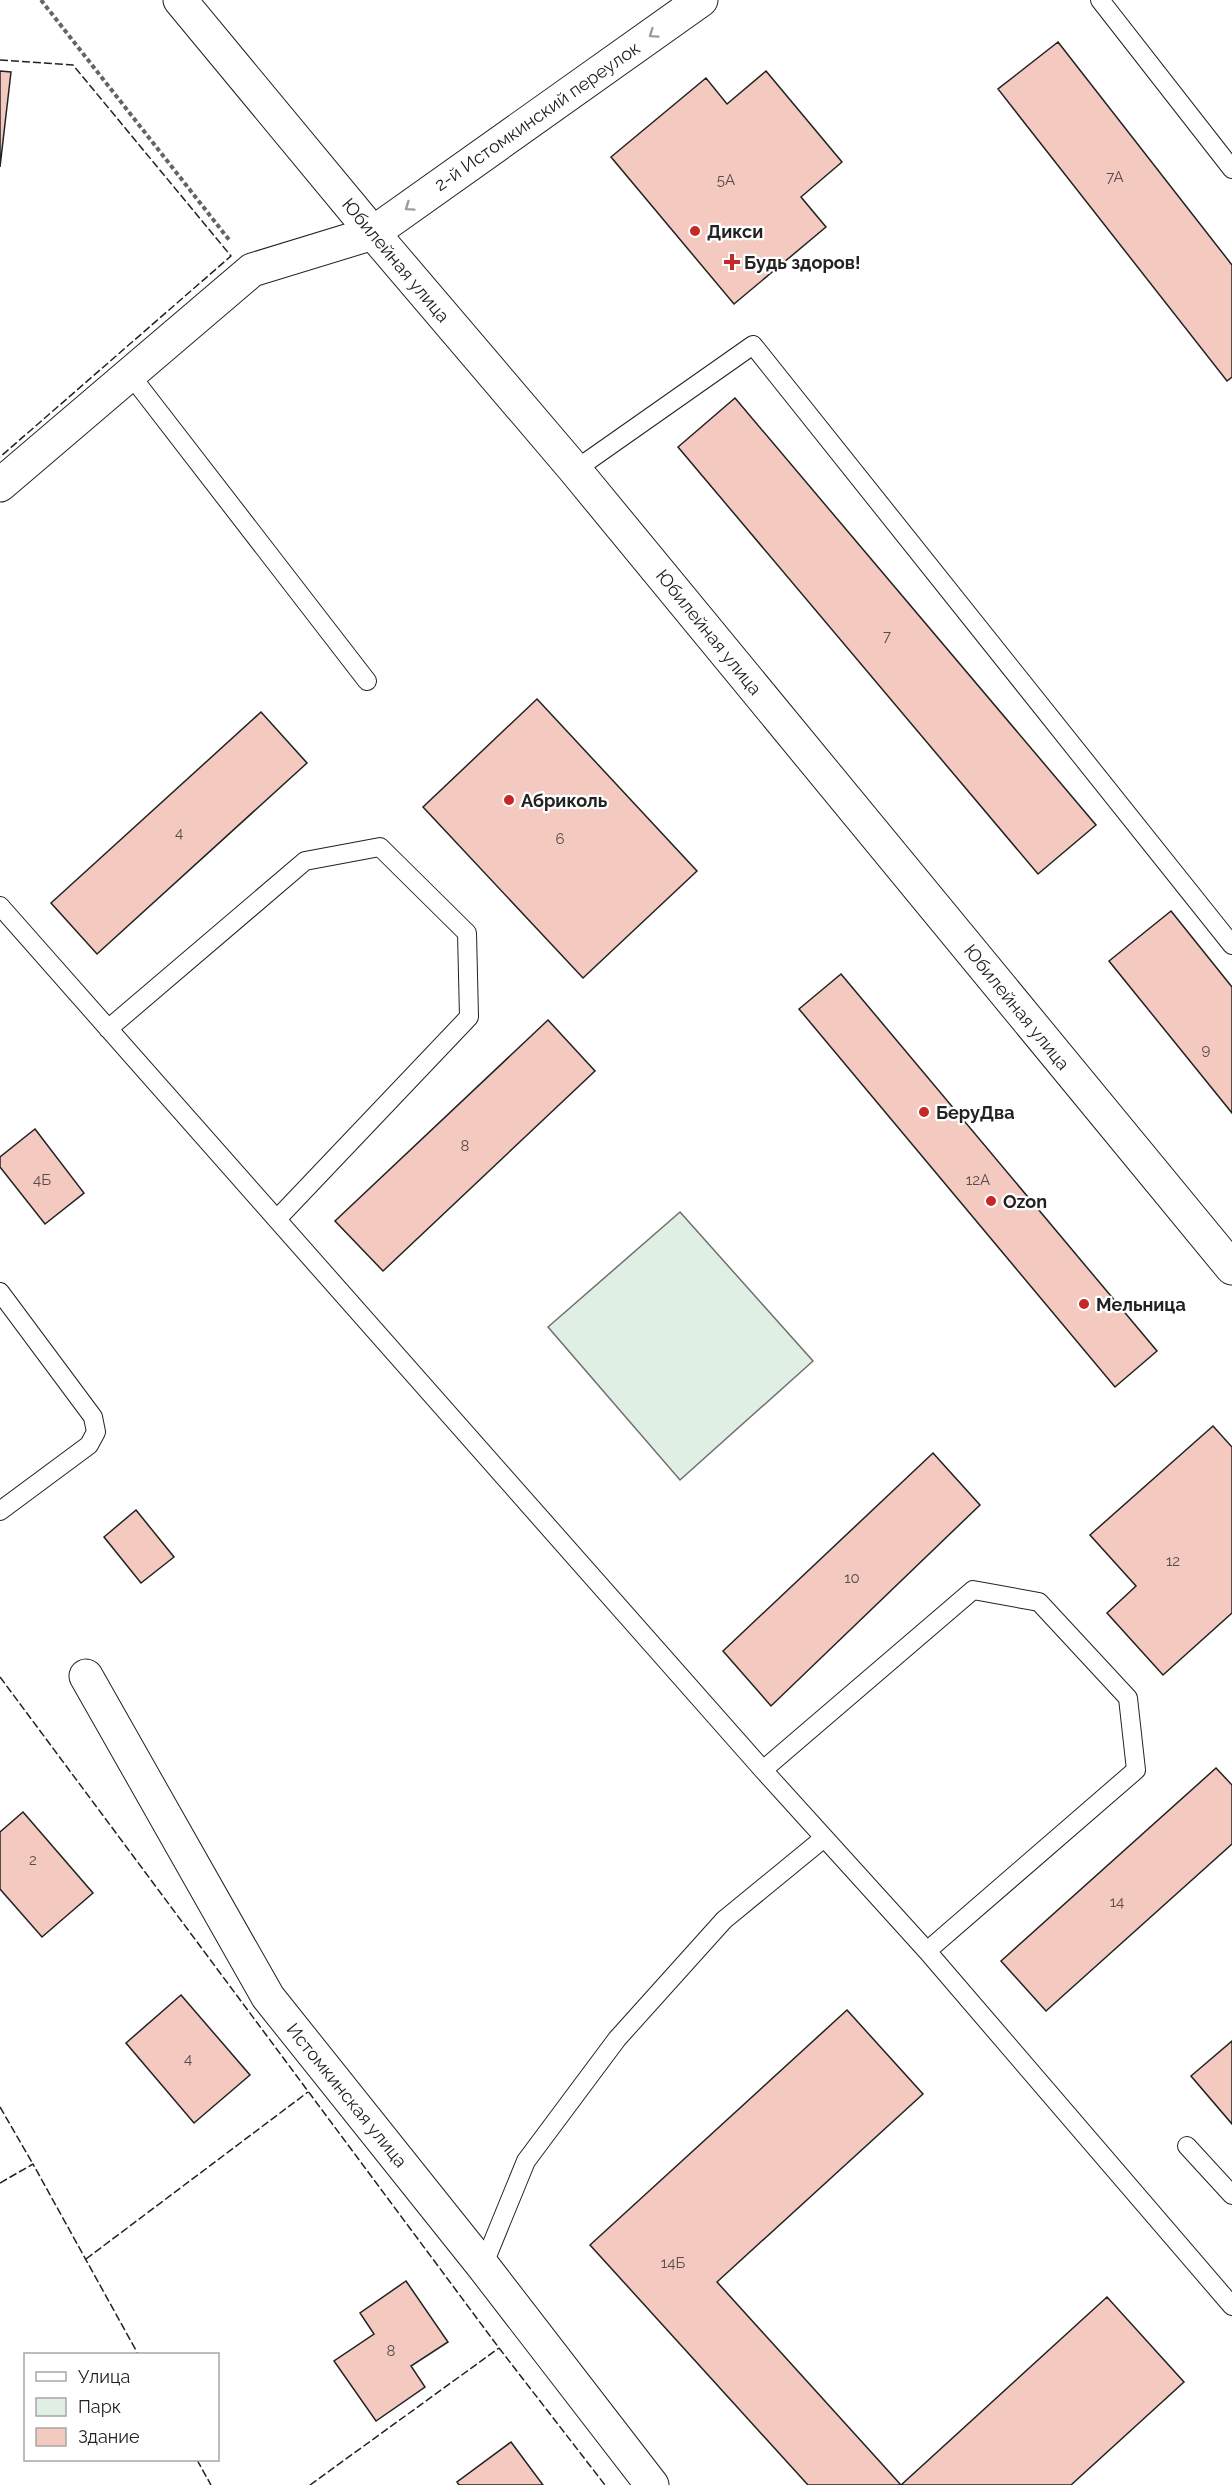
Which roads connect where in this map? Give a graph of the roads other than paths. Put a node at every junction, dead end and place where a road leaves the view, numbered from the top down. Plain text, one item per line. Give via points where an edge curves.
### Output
1 (180, 0) edge
2 (701, 0) edge
3 (1100, 0) edge
4 (1232, 169) edge
5 (373, 233) junction
6 (129, 373) junction
7 (575, 470) junction
8 (0, 485) edge
9 (367, 681) dead end
10 (0, 906) edge
11 (1232, 945) edge
12 (108, 1029) junction
13 (277, 1219) junction
14 (1232, 1268) edge
15 (0, 1292) edge
16 (0, 1511) edge
17 (86, 1676) dead end
18 (764, 1770) junction
19 (824, 1838) junction
20 (927, 1952) junction
21 (1187, 2146) dead end
22 (1232, 2195) edge
23 (483, 2266) junction
24 (1232, 2306) edge
25 (652, 2485) edge

1 - 5 street, Юбилейная улица
2 -> 5 street, 2-й Истомкинский переулок
3 - 4 lane
5 - 6 street, 2-й Истомкинский переулок via 252,270
5 - 7 street, Юбилейная улица
6 - 8 street
6 - 9 lane
7 - 11 lane via 753,345
7 - 14 street, Юбилейная улица
10 - 12 lane
12 - 13 lane
12 - 13 lane via 305,861 380,847 467,933 469,1017
13 - 18 lane
15 - 16 lane via 93,1417 96,1432 89,1445
17 - 23 street, Истомкинская улица via 268,1997
18 - 19 lane
18 - 20 lane via 973,1590 1039,1602 1128,1698 1136,1770
19 - 20 lane
19 - 23 lane via 724,1920 617,2039 526,2161
20 - 24 lane
21 - 22 lane
23 - 25 street, Истомкинская улица

